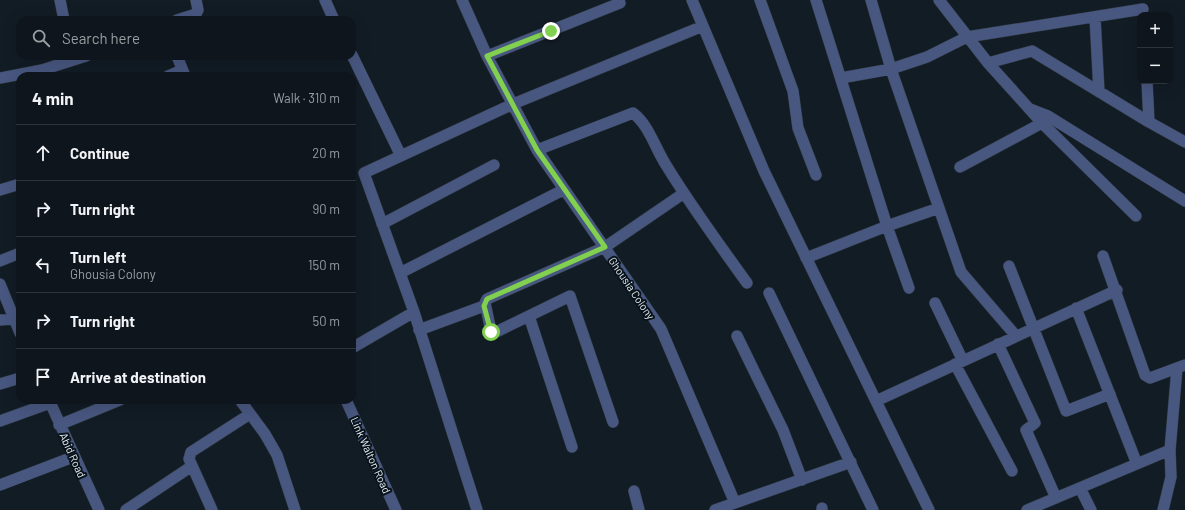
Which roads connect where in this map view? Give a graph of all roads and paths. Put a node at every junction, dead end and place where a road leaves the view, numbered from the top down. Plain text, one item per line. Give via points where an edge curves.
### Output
1 (60, 0) edge
2 (196, 0) edge
3 (325, 0) edge
4 (462, 0) edge
5 (692, 0) edge
6 (760, 0) edge
7 (816, 0) edge
8 (871, 0) edge
9 (939, 0) edge
10 (620, 3) dead end
11 (1143, 8) edge
12 (63, 16) edge
13 (190, 16) edge
14 (332, 16) edge
15 (1095, 17) junction
16 (703, 26) junction
17 (967, 37) junction
18 (487, 56) junction
19 (68, 60) edge
20 (178, 60) edge
21 (354, 60) edge
22 (988, 63) junction
23 (891, 68) junction
24 (32, 72) edge
25 (183, 72) edge
26 (16, 75) edge
27 (0, 78) edge
28 (841, 78) junction
29 (1147, 84) edge
30 (1099, 92) junction
31 (513, 104) junction
32 (1029, 109) junction
33 (1149, 122) junction
34 (1042, 123) junction
35 (1185, 142) edge
36 (537, 150) junction
37 (402, 156) junction
38 (494, 165) dead end
39 (960, 167) dead end
40 (816, 175) dead end
41 (16, 185) edge
42 (0, 190) edge
43 (563, 190) junction
44 (684, 193) junction
45 (1185, 201) edge
46 (939, 208) junction
47 (1136, 216) dead end
48 (382, 224) junction
49 (887, 226) junction
50 (605, 247) junction
51 (16, 254) edge
52 (1103, 256) dead end
53 (806, 258) junction
54 (0, 261) edge
55 (1009, 266) dead end
56 (400, 273) junction
57 (747, 283) dead end
58 (0, 284) edge
59 (909, 288) dead end
60 (1116, 290) junction
61 (769, 293) dead end
62 (935, 303) dead end
63 (484, 306) junction
64 (1076, 308) junction
65 (414, 312) junction
66 (529, 316) junction
67 (0, 320) edge
68 (16, 321) edge
69 (16, 325) edge
70 (1032, 328) junction
71 (419, 330) junction
72 (737, 336) dead end
73 (1016, 336) junction
74 (998, 344) junction
75 (356, 346) edge
76 (959, 362) junction
77 (1181, 366) edge
78 (16, 379) edge
79 (0, 384) edge
80 (1110, 394) junction
81 (876, 401) junction
82 (42, 404) edge
83 (50, 404) edge
84 (110, 404) edge
85 (243, 404) edge
86 (348, 404) edge
87 (250, 414) junction
88 (0, 421) edge
89 (613, 422) dead end
90 (59, 425) junction
91 (572, 447) dead end
92 (1170, 450) junction
93 (73, 457) junction
94 (851, 462) junction
95 (1137, 464) junction
96 (192, 466) junction
97 (1012, 471) dead end
98 (802, 480) junction
99 (0, 485) edge
100 (1080, 488) junction
101 (634, 491) dead end
102 (1056, 498) junction
103 (735, 503) junction
104 (1040, 508) edge
105 (99, 510) edge
106 (126, 510) edge
107 (212, 510) edge
108 (296, 510) edge
109 (396, 510) edge
110 (477, 510) edge
111 (639, 510) edge
112 (715, 510) edge
113 (873, 510) edge
114 (929, 510) edge
115 (1027, 510) edge
116 (1091, 510) edge
117 (1163, 510) edge

1 - 12 street
2 - 13 street via 198,10 196,14
3 - 14 street
4 - 18 street, Ghousia Colony
5 - 16 street
6 - 40 street via 793,91 798,128
7 - 28 street
8 - 23 street
9 - 17 street
10 - 18 street
11 - 15 street
15 - 17 street
15 - 30 street
16 - 31 street
16 - 53 street via 764,171
17 - 22 street
17 - 23 street via 927,57
18 - 31 street, Ghousia Colony
19 - 24 street
20 - 25 street
21 - 37 street
22 - 30 street via 1032,51
22 - 32 street
23 - 28 street
23 - 46 street
26 - 27 street
28 - 49 street
29 - 33 street
30 - 33 street
31 - 36 street, Ghousia Colony
31 - 37 street
32 - 34 street
32 - 45 street via 1048,116
33 - 35 street
34 - 39 street
34 - 47 street
36 - 43 street, Ghousia Colony
36 - 44 street via 633,114 641,119
37 - 48 street via 364,173
38 - 48 street
41 - 42 street
43 - 50 street, Ghousia Colony
43 - 56 street
44 - 50 street
44 - 57 street
46 - 49 street
46 - 73 street via 961,272
48 - 56 street
49 - 53 street
49 - 59 street
50 - 63 street via 487,299
50 - 103 street, Ghousia Colony via 661,330
51 - 54 street
52 - 60 street
53 - 81 street
55 - 70 street
56 - 65 street
58 - 68 street
60 - 64 street
60 - 77 street via 1145,375 1150,378
61 - 94 street
62 - 76 street
63 - 66 street via 491,332 494,333
63 - 71 street
64 - 70 street
64 - 80 street
65 - 71 street
65 - 75 street
66 - 89 street via 570,296
66 - 91 street
67 - 69 street
70 - 73 street
70 - 80 street via 1066,411
71 - 110 street
72 - 98 street via 783,430
73 - 74 street
74 - 76 street
74 - 102 street via 1035,424 1026,430
76 - 81 street
76 - 97 street
77 - 92 street
78 - 79 street
80 - 95 street
81 - 114 street
82 - 88 street
83 - 90 street, Abid Road
84 - 90 street
85 - 87 street
86 - 109 street, Link Walton Road
87 - 96 street via 191,452 189,459
87 - 108 street via 277,455
90 - 93 street, Abid Road
92 - 95 street
92 - 117 street via 1171,477
93 - 99 street
93 - 105 street, Abid Road
94 - 98 street
94 - 113 street
95 - 100 street
96 - 106 street
96 - 107 street
98 - 103 street
100 - 102 street
100 - 116 street
101 - 111 street
102 - 104 street
103 - 112 street
104 - 115 street

